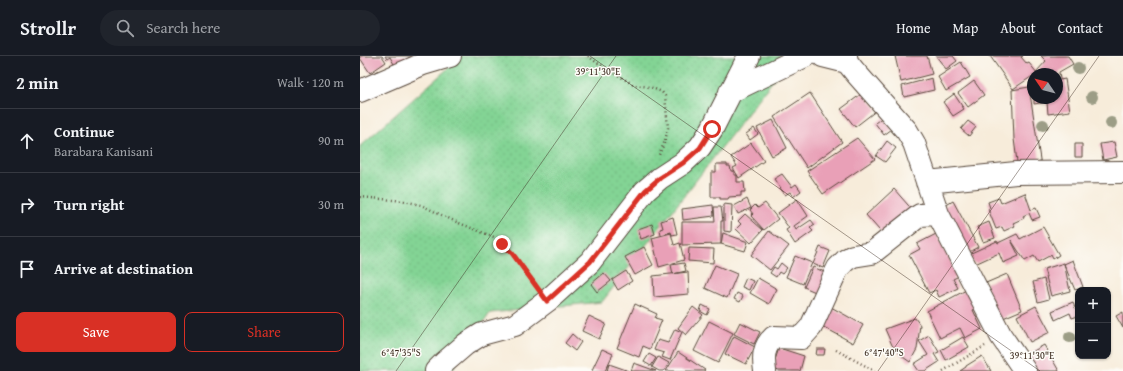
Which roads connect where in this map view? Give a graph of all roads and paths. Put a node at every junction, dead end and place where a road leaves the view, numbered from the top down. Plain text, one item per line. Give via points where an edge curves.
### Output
1 (450, 56) edge
2 (588, 56) edge
3 (749, 56) edge
4 (805, 56) edge
5 (823, 56) edge
6 (847, 59) edge
7 (360, 91) edge
8 (730, 92) junction
9 (659, 156) dead end
10 (1123, 172) edge
11 (927, 182) junction
12 (360, 197) edge
13 (938, 214) junction
14 (547, 301) junction
15 (1001, 336) junction
16 (836, 350) dead end
17 (436, 371) edge
18 (765, 371) edge
19 (875, 371) edge
20 (943, 371) edge
21 (1025, 371) edge

1 - 7 street via 423,64
2 - 9 path via 634,85 650,87 665,96 668,128
3 - 8 street
4 - 8 street
5 - 6 street
6 - 11 street via 908,131
8 - 14 street via 700,148 645,191 590,262
10 - 11 street via 1016,172
11 - 13 street
12 - 14 path via 421,205 494,237 512,253
13 - 15 street
13 - 18 street via 920,215 872,253 853,256 846,260 838,268 806,333 801,338 774,337 768,343 764,360
14 - 17 street via 515,325 482,334 466,344
15 - 20 path
15 - 21 street
16 - 19 path

